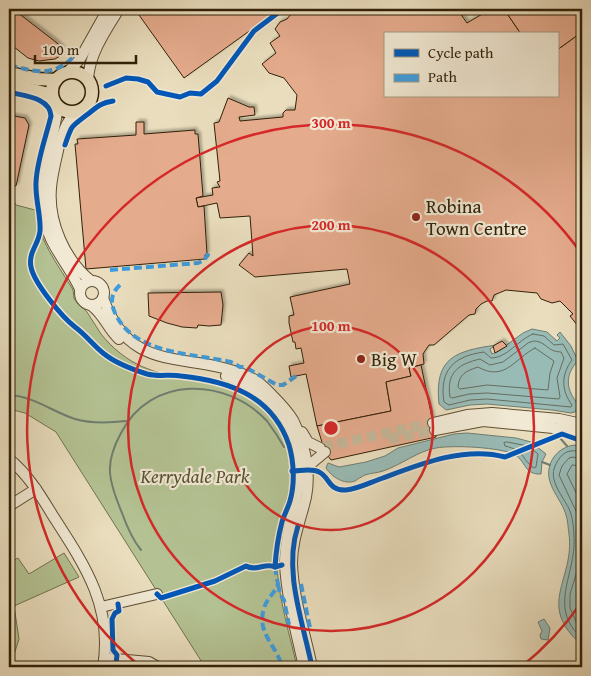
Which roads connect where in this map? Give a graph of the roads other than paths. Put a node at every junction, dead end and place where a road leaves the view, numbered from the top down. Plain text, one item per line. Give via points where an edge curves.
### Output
1 (108, 9) edge
2 (119, 9) edge
3 (9, 73) edge
4 (62, 76) junction
5 (88, 80) junction
6 (9, 84) edge
7 (56, 104) junction
8 (80, 111) junction
9 (91, 281) junction
10 (80, 289) junction
11 (104, 298) junction
12 (92, 306) junction
13 (295, 424) junction
14 (582, 424) edge
15 (582, 434) edge
16 (323, 449) junction
17 (303, 453) junction
18 (9, 459) edge
19 (307, 467) junction
20 (36, 489) junction
21 (9, 506) edge
22 (157, 594) dead end
23 (101, 608) junction
24 (104, 663) edge
25 (158, 667) edge
26 (304, 667) edge
27 (312, 667) edge

1 - 4 street via 80,59
2 - 5 street via 95,51
3 - 4 main road via 38,79
4 - 5 main road via 78,73
4 - 7 main road via 52,89
5 - 8 main road via 92,88 91,99
6 - 7 main road via 45,93
7 - 8 main road via 68,112
7 - 10 street via 42,178 42,205 50,238
8 - 9 street via 63,131 50,196 53,219 64,246
9 - 10 street
9 - 11 street via 102,286
10 - 12 street via 81,300
11 - 12 street
11 - 13 street via 117,327 135,344 165,358 248,376 282,404
12 - 17 street via 117,337 145,357 169,366 220,374 250,386 281,415
13 - 16 street via 308,442
13 - 17 street
14 - 15 street via 492,413 467,415 434,426 483,421
16 - 17 street
16 - 19 street
17 - 19 street
17 - 26 street via 287,540 286,564
18 - 20 street
19 - 27 street via 307,490 294,539 292,563
20 - 21 street
20 - 23 street via 86,567
22 - 23 street
23 - 24 street via 105,634
24 - 25 street via 149,662

